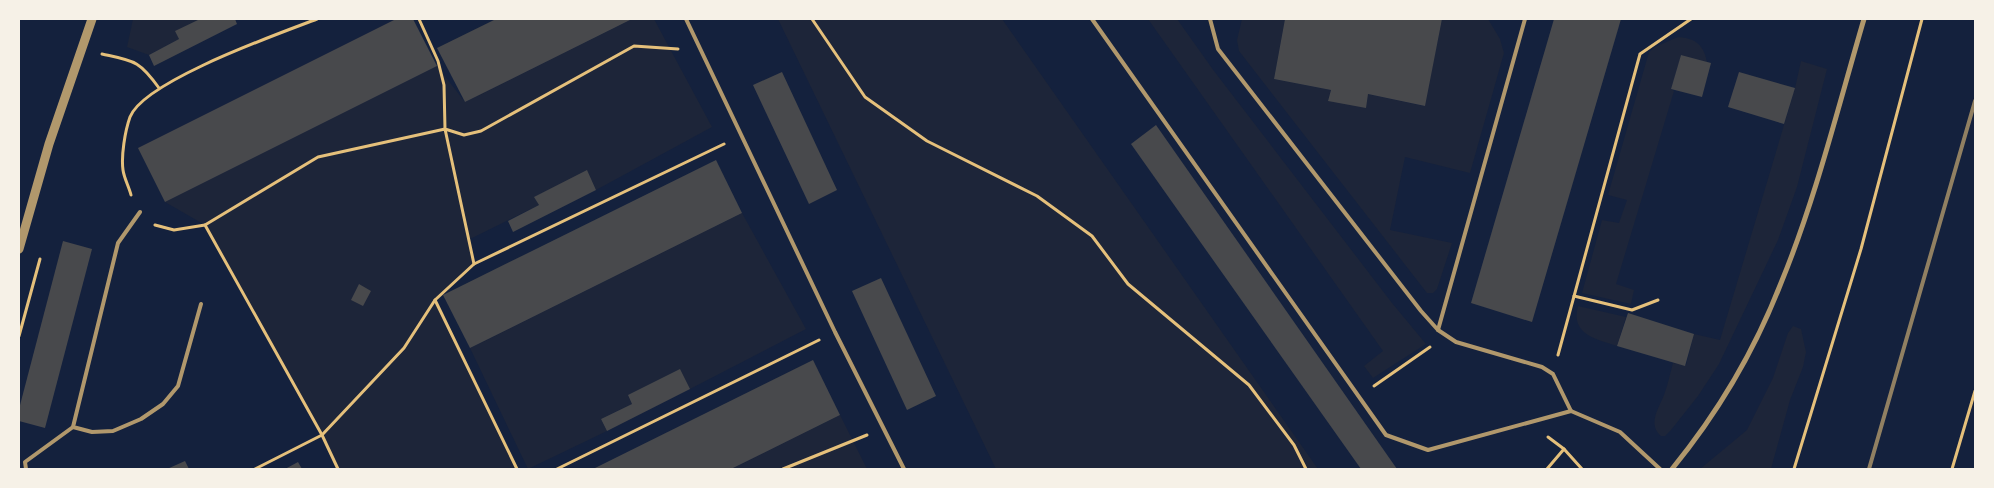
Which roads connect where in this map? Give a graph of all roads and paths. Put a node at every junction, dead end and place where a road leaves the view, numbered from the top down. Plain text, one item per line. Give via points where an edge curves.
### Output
1 (92, 19) edge
2 (317, 19) edge
3 (419, 19) edge
4 (686, 19) edge
5 (812, 19) edge
6 (1092, 19) edge
7 (1210, 19) edge
8 (1525, 19) edge
9 (1691, 19) edge
10 (1864, 19) edge
11 (1922, 19) edge
12 (697, 41) junction
13 (102, 54) dead end
14 (159, 88) junction
15 (445, 130) junction
16 (743, 136) junction
17 (140, 212) junction
18 (205, 225) junction
19 (19, 249) edge
20 (474, 264) junction
21 (1574, 296) junction
22 (435, 300) junction
23 (1658, 300) dead end
24 (201, 304) dead end
25 (1438, 330) junction
26 (835, 332) junction
27 (1430, 347) dead end
28 (1553, 374) junction
29 (1376, 384) dead end
30 (1975, 391) edge
31 (1571, 411) junction
32 (1523, 425) junction
33 (73, 427) junction
34 (883, 428) junction
35 (322, 435) junction
36 (1564, 448) junction
37 (797, 463) junction
38 (26, 469) edge
39 (255, 469) edge
40 (338, 469) edge
41 (517, 469) edge
42 (557, 469) edge
43 (783, 469) edge
44 (800, 469) edge
45 (904, 469) edge
46 (1306, 469) edge
47 (1547, 469) edge
48 (1582, 469) edge
49 (1660, 469) edge
50 (1672, 469) edge
51 (1794, 469) edge
52 (1952, 469) edge

1 - 19 street via 49,144
2 - 14 path via 247,46
3 - 15 path via 438,61 444,85
4 - 12 lane
5 - 46 path via 865,97 927,141 1037,196 1092,236 1128,284 1249,385 1294,445
6 - 32 lane via 1386,435 1428,450
7 - 25 lane via 1218,49
8 - 25 lane
9 - 21 path via 1640,54
10 - 50 street via 1803,227 1781,285 1754,343 1716,410
11 - 51 path via 1860,249
12 - 15 path via 676,49 634,46 481,131 464,135
12 - 16 lane
13 - 14 path via 135,62 146,69
14 - 17 path via 144,99 131,116 123,153 123,171
15 - 18 path via 318,158
15 - 20 path
16 - 20 path
16 - 26 lane
17 - 18 path via 156,226 174,230
17 - 33 lane via 118,243
18 - 35 path
20 - 22 path
21 - 23 path via 1632,310
21 - 28 path
22 - 35 path via 404,348
22 - 41 path
24 - 33 lane via 178,386 163,404 141,419 113,431 92,432
25 - 28 lane via 1456,342 1542,367
26 - 34 lane
26 - 42 path
27 - 29 path
28 - 31 lane
30 - 52 path
31 - 32 lane
31 - 49 lane via 1620,432
32 - 36 path
33 - 38 lane via 26,462
34 - 37 path
34 - 45 lane
35 - 39 path
35 - 40 path
36 - 47 path
36 - 48 path
37 - 43 path
37 - 44 path

